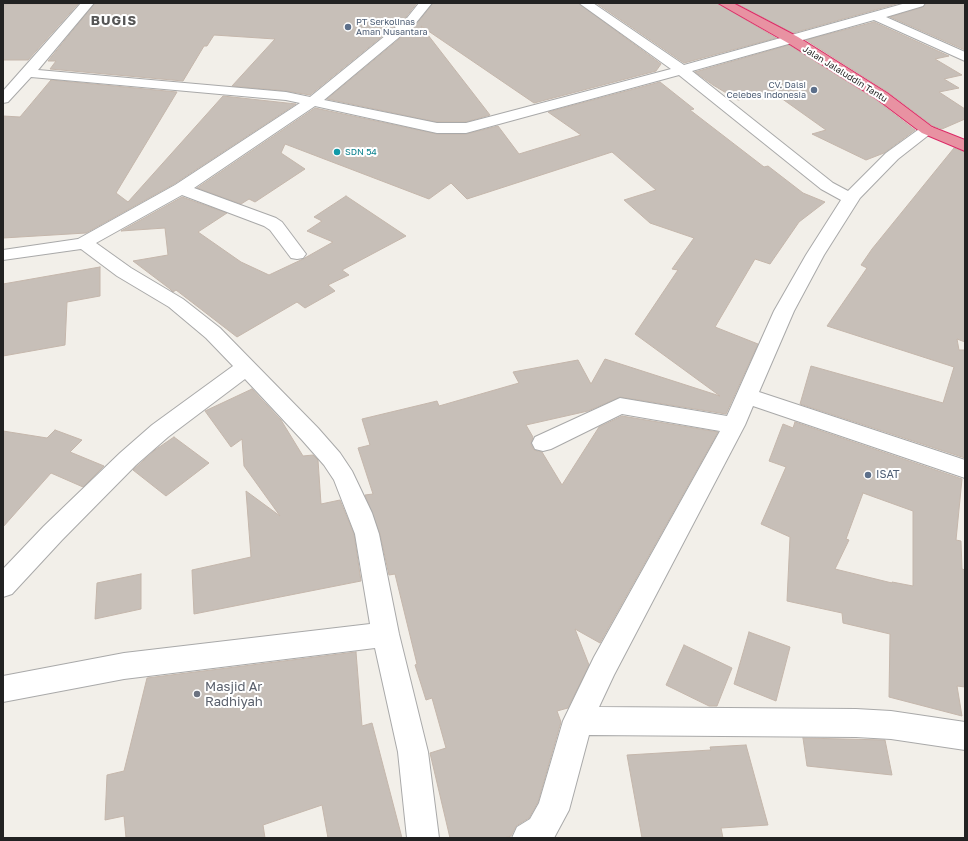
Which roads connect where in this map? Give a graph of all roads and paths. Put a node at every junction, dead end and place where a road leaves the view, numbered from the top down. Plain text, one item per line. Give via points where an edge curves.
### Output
1 (88, 3) edge
2 (426, 3) edge
3 (585, 3) edge
4 (724, 3) edge
5 (919, 3) edge
6 (875, 16) junction
7 (793, 40) junction
8 (965, 57) edge
9 (682, 70) junction
10 (28, 73) junction
11 (3, 99) edge
12 (313, 101) junction
13 (927, 130) junction
14 (965, 146) edge
15 (180, 189) junction
16 (853, 195) junction
17 (84, 242) junction
18 (297, 254) dead end
19 (3, 255) edge
20 (246, 367) junction
21 (747, 396) junction
22 (734, 425) junction
23 (543, 443) dead end
24 (965, 469) edge
25 (3, 586) edge
26 (385, 634) junction
27 (3, 689) edge
28 (578, 721) junction
29 (965, 736) edge
30 (423, 838) edge
31 (528, 838) edge

1 - 10 street
2 - 12 street via 391,39
3 - 9 street
4 - 7 highway, Jalan Jalaluddin Tantu
5 - 6 street
6 - 7 street
6 - 8 street
7 - 9 street
7 - 13 highway, Jalan Jalaluddin Tantu via 882,96
9 - 12 street via 466,128 437,128
9 - 16 street via 827,186 845,196
10 - 11 street
10 - 12 street via 247,92
12 - 15 street
13 - 14 highway, Jalan Jalaluddin Tantu
13 - 16 street via 892,156
15 - 17 street
15 - 18 street via 270,222 276,226
16 - 21 street via 821,244 787,306
17 - 19 street
17 - 20 street via 124,272 176,303 212,333
20 - 25 street via 166,426 128,459
20 - 26 street via 332,459 352,492 367,534
21 - 22 street
21 - 24 street
22 - 23 street via 620,406
22 - 28 street via 604,666
26 - 27 street via 124,666
26 - 30 street via 413,752
28 - 29 street via 856,723 891,725
28 - 31 street via 553,810 541,830

